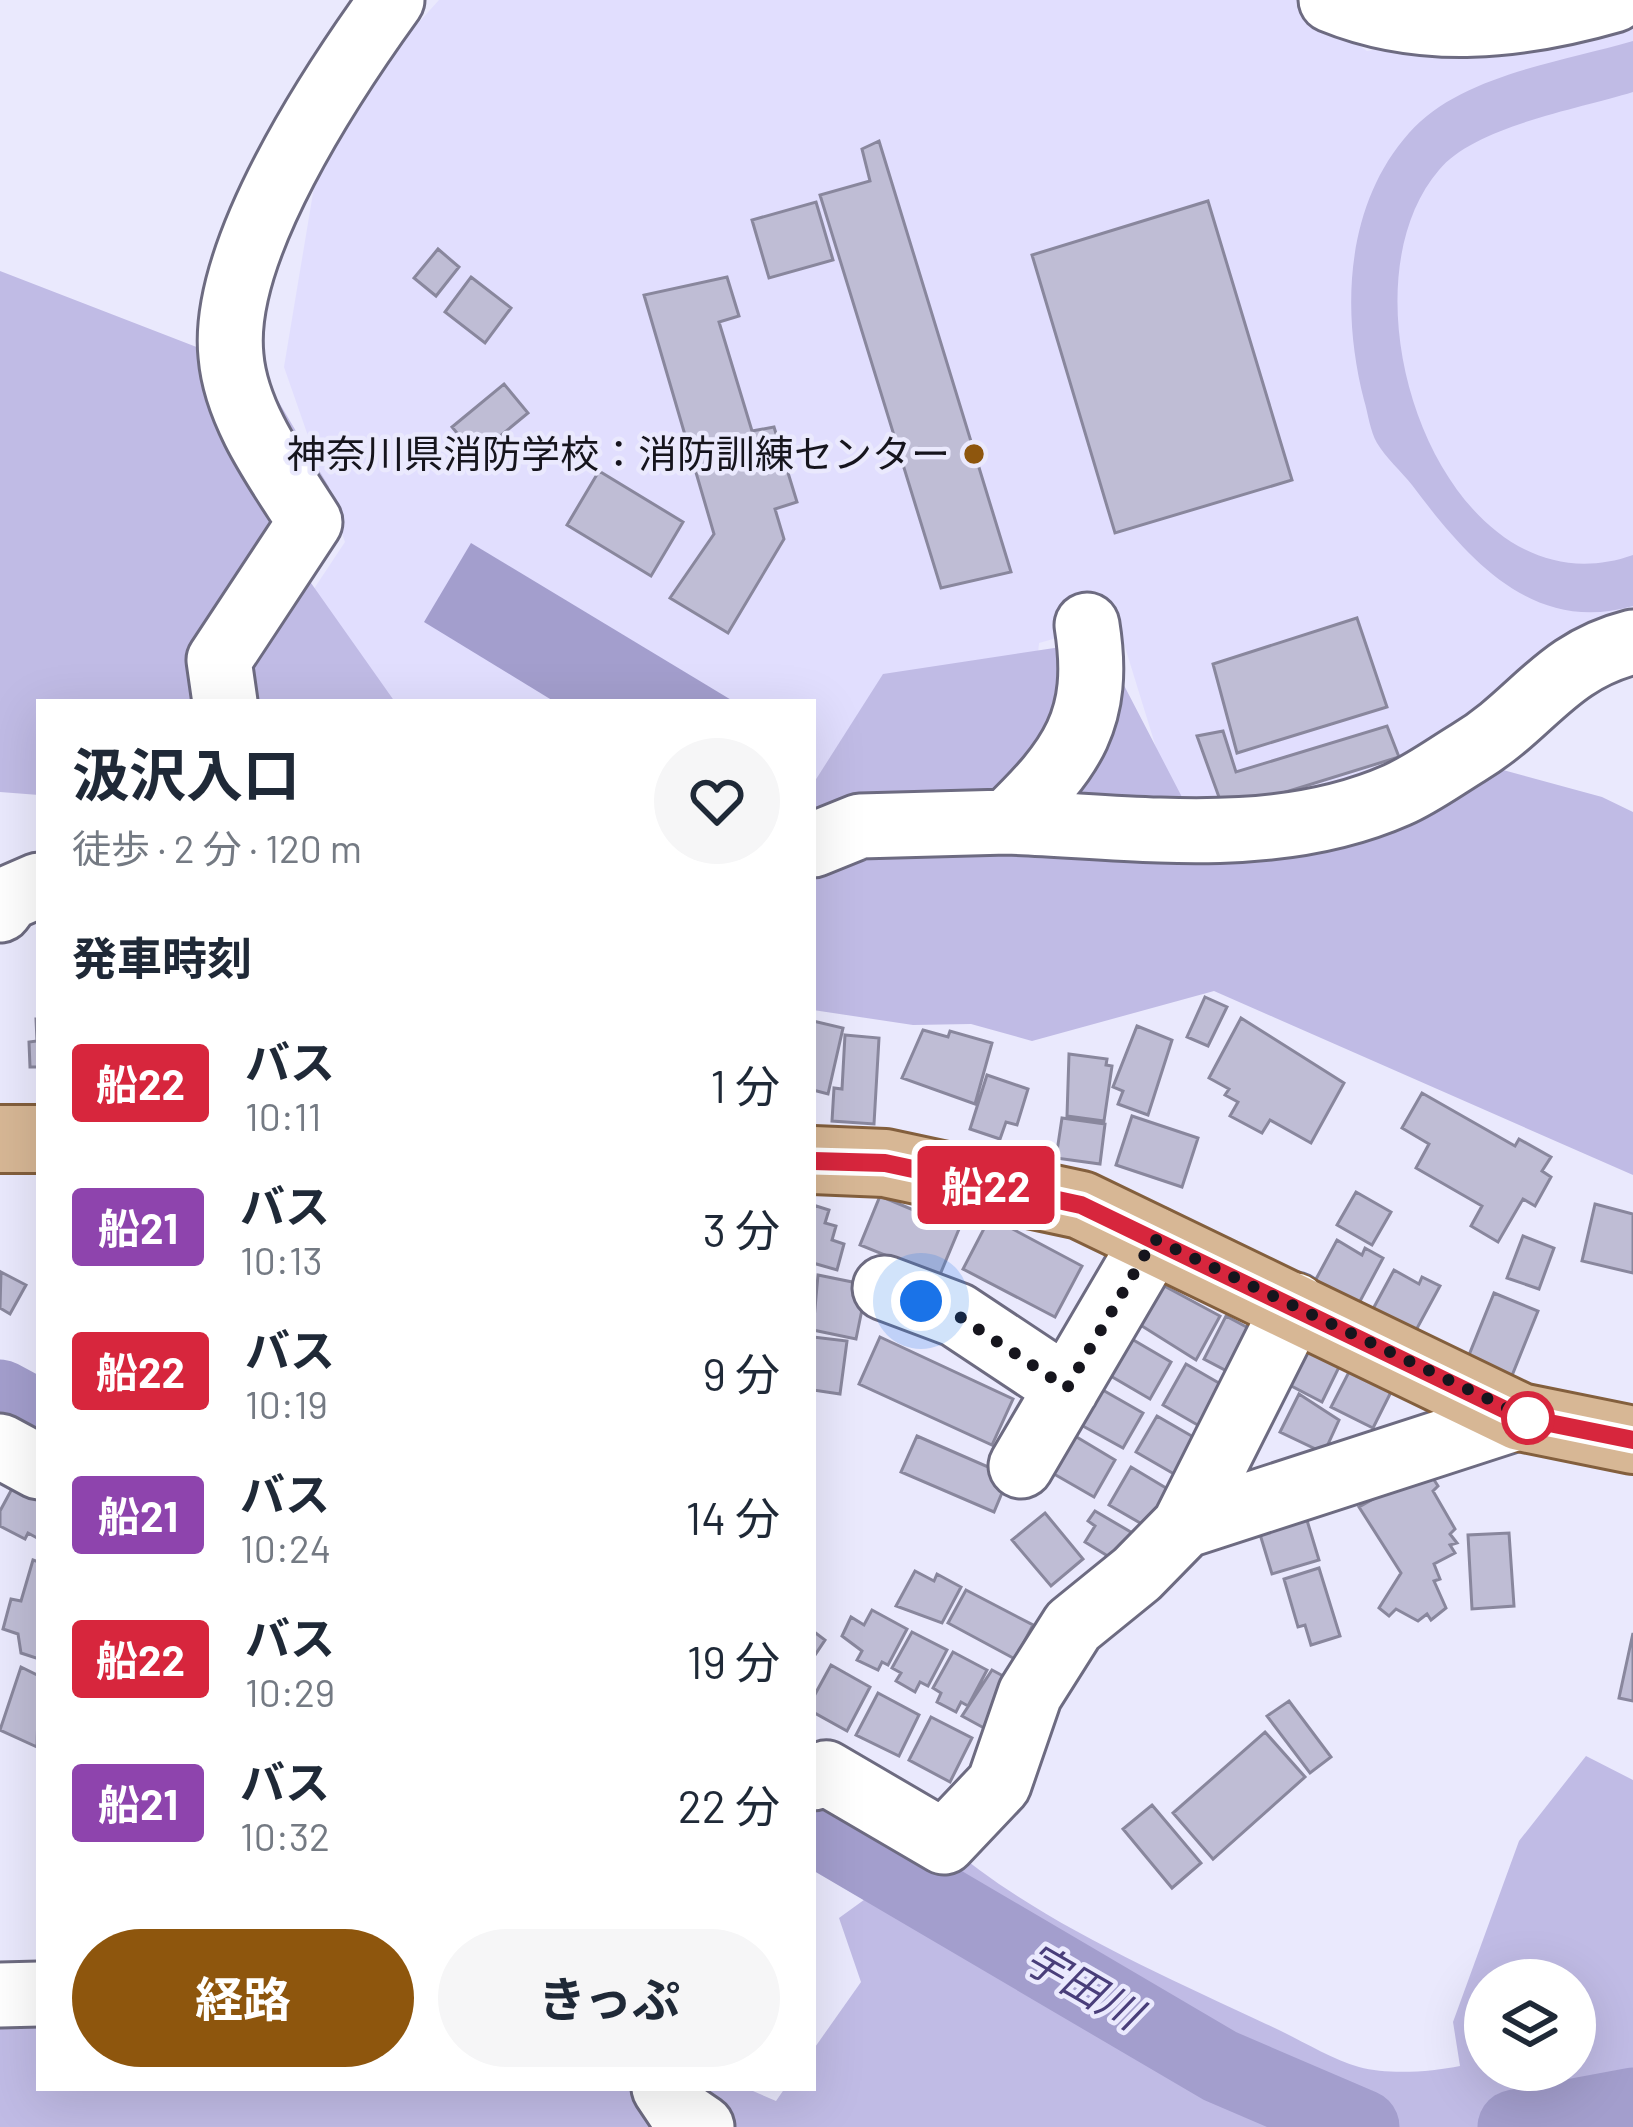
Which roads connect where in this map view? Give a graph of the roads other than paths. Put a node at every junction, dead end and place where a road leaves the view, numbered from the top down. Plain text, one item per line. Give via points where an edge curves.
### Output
1 (392, 0) edge
2 (1331, 0) edge
3 (1614, 0) edge
4 (1087, 625) dead end
5 (1633, 642) edge
6 (224, 699) edge
7 (1007, 822) junction
8 (816, 844) edge
9 (36, 886) edge
10 (0, 910) edge
11 (0, 1139) edge
12 (36, 1139) edge
13 (816, 1160) edge
14 (1154, 1239) junction
15 (885, 1288) dead end
16 (1295, 1305) junction
17 (1067, 1388) junction
18 (1520, 1417) junction
19 (1633, 1440) edge
20 (0, 1446) edge
21 (36, 1465) edge
22 (1021, 1466) dead end
23 (1184, 1526) junction
24 (816, 1777) edge
25 (0, 1963) edge
26 (36, 1968) edge
27 (36, 1994) edge
28 (0, 1995) edge
29 (666, 2091) edge
30 (702, 2127) edge

1 - 6 street via 289,160 234,294 230,356 240,393 310,522 219,660
2 - 3 street via 1381,20 1469,27
4 - 7 street via 1095,676 1081,726 1058,773
5 - 7 street via 1582,658 1484,743 1398,794 1328,818 1257,831
7 - 8 street via 860,826
9 - 10 street
11 - 12 main road
13 - 14 main road via 885,1163 1081,1205
14 - 16 main road
14 - 17 street
15 - 17 street via 957,1315
16 - 18 main road
16 - 23 street
17 - 22 street
18 - 19 main road
18 - 23 street
20 - 21 street
23 - 24 street via 1073,1625 1030,1694 999,1784 944,1842 826,1773
25 - 26 street
27 - 28 street
29 - 30 street

